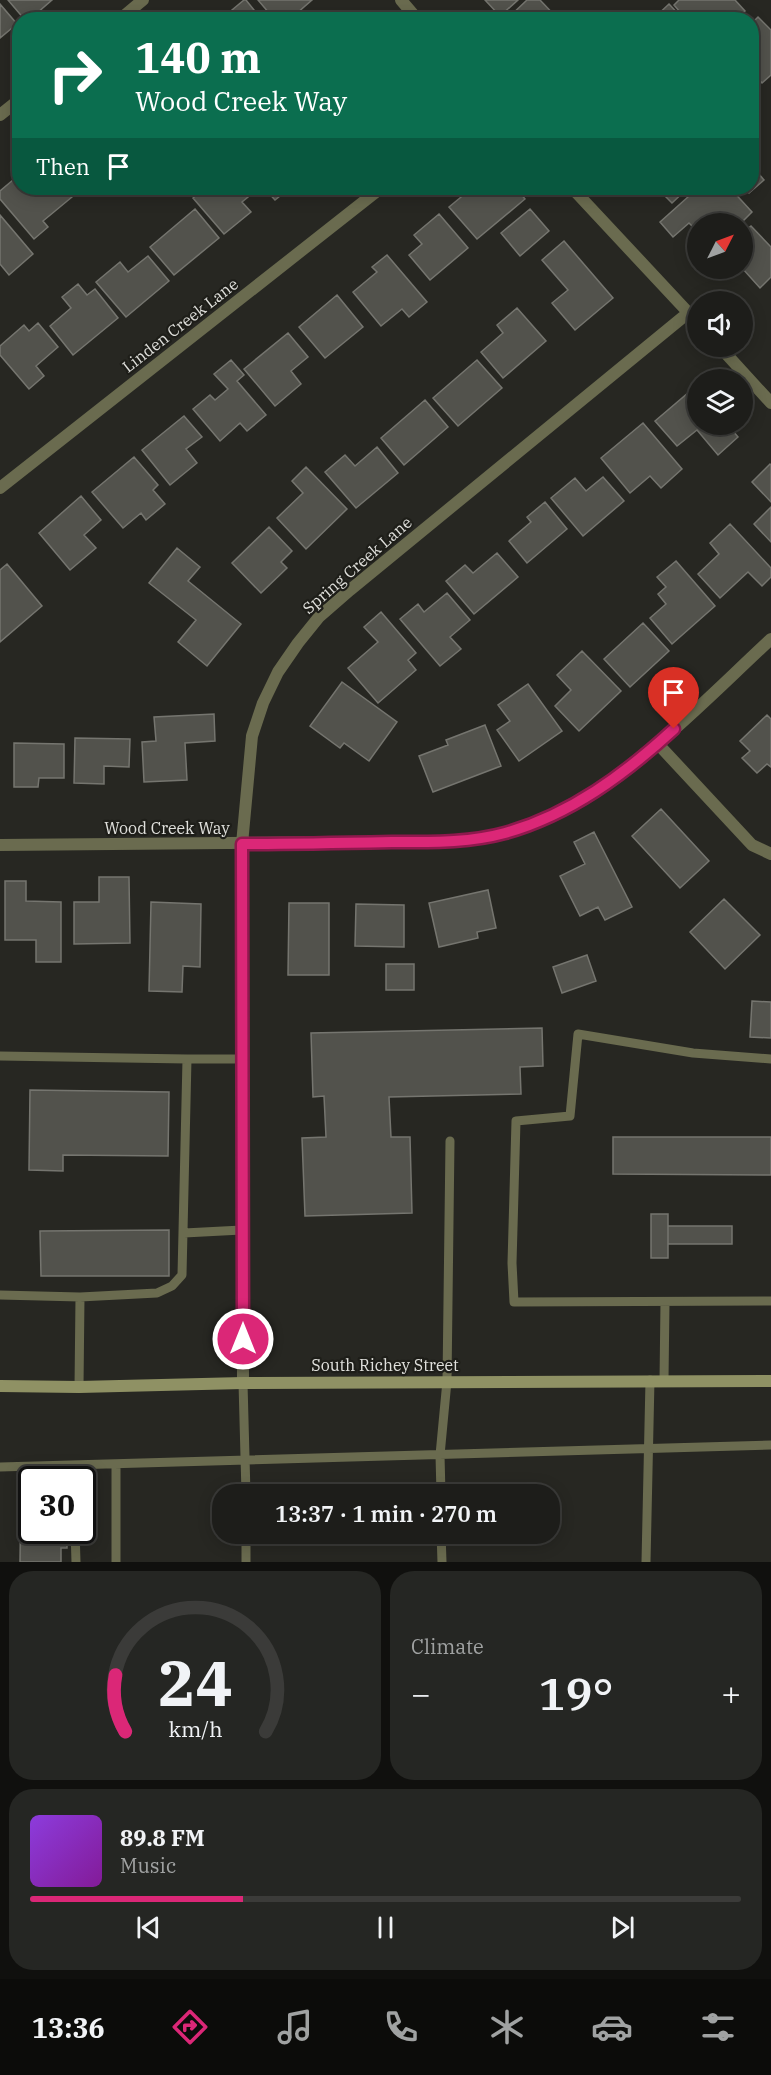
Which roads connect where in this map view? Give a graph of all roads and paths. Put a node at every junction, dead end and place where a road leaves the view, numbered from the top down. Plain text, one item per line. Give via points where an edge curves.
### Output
1 (143, 0) edge
2 (401, 0) edge
3 (129, 12) edge
4 (411, 12) edge
5 (12, 105) edge
6 (0, 115) edge
7 (372, 195) edge
8 (578, 195) edge
9 (687, 312) edge
10 (687, 314) edge
11 (729, 357) edge
12 (771, 404) edge
13 (0, 488) edge
14 (771, 639) edge
15 (657, 744) junction
16 (242, 844) junction
17 (0, 845) edge
18 (771, 854) edge
19 (0, 1056) edge
20 (188, 1059) junction
21 (242, 1059) junction
22 (771, 1059) edge
23 (450, 1141) dead end
24 (242, 1230) junction
25 (184, 1233) junction
26 (0, 1295) edge
27 (80, 1297) junction
28 (771, 1301) edge
29 (665, 1302) junction
30 (650, 1380) junction
31 (664, 1380) junction
32 (447, 1381) junction
33 (771, 1381) edge
34 (243, 1383) junction
35 (0, 1386) edge
36 (79, 1387) junction
37 (771, 1445) edge
38 (648, 1449) junction
39 (440, 1455) junction
40 (246, 1461) junction
41 (116, 1465) junction
42 (74, 1466) edge
43 (0, 1467) edge
44 (18, 1467) edge
45 (246, 1484) edge
46 (441, 1484) edge
47 (75, 1544) edge
48 (246, 1544) edge
49 (441, 1544) edge
50 (76, 1562) edge
51 (116, 1562) edge
52 (246, 1562) edge
53 (442, 1562) edge
54 (646, 1562) edge

1 - 3 street
2 - 4 street
5 - 6 street
7 - 13 street, Linden Creek Lane
8 - 9 street
10 - 16 street, Spring Creek Lane via 319,617 278,672 259,714 252,736
11 - 12 street
14 - 15 street, Wood Creek Way
15 - 16 street, Wood Creek Way via 591,795 548,818 505,833 461,841
15 - 18 street via 752,845
16 - 17 street, Wood Creek Way
16 - 21 street, Spring Creek Lane
19 - 20 lane
20 - 21 lane
20 - 25 lane
21 - 24 street, Spring Creek Lane
22 - 29 lane via 693,1053 578,1034 570,1116 516,1121 514,1302
23 - 32 lane
24 - 25 lane
24 - 34 street, Spring Creek Lane
25 - 27 lane via 183,1275 172,1286 157,1293
26 - 27 lane
27 - 36 lane
28 - 29 lane
29 - 31 lane
30 - 31 main road, South Richey Street
30 - 32 main road, South Richey Street
30 - 38 lane
31 - 33 main road, South Richey Street
32 - 34 main road, South Richey Street
32 - 39 lane
34 - 36 main road, South Richey Street
34 - 40 lane
35 - 36 main road, South Richey Street
37 - 38 lane
38 - 39 lane
38 - 54 lane
39 - 40 lane
39 - 46 lane
40 - 41 lane
40 - 45 lane
41 - 42 lane
41 - 51 lane
43 - 44 lane
47 - 50 lane
48 - 52 lane
49 - 53 lane

